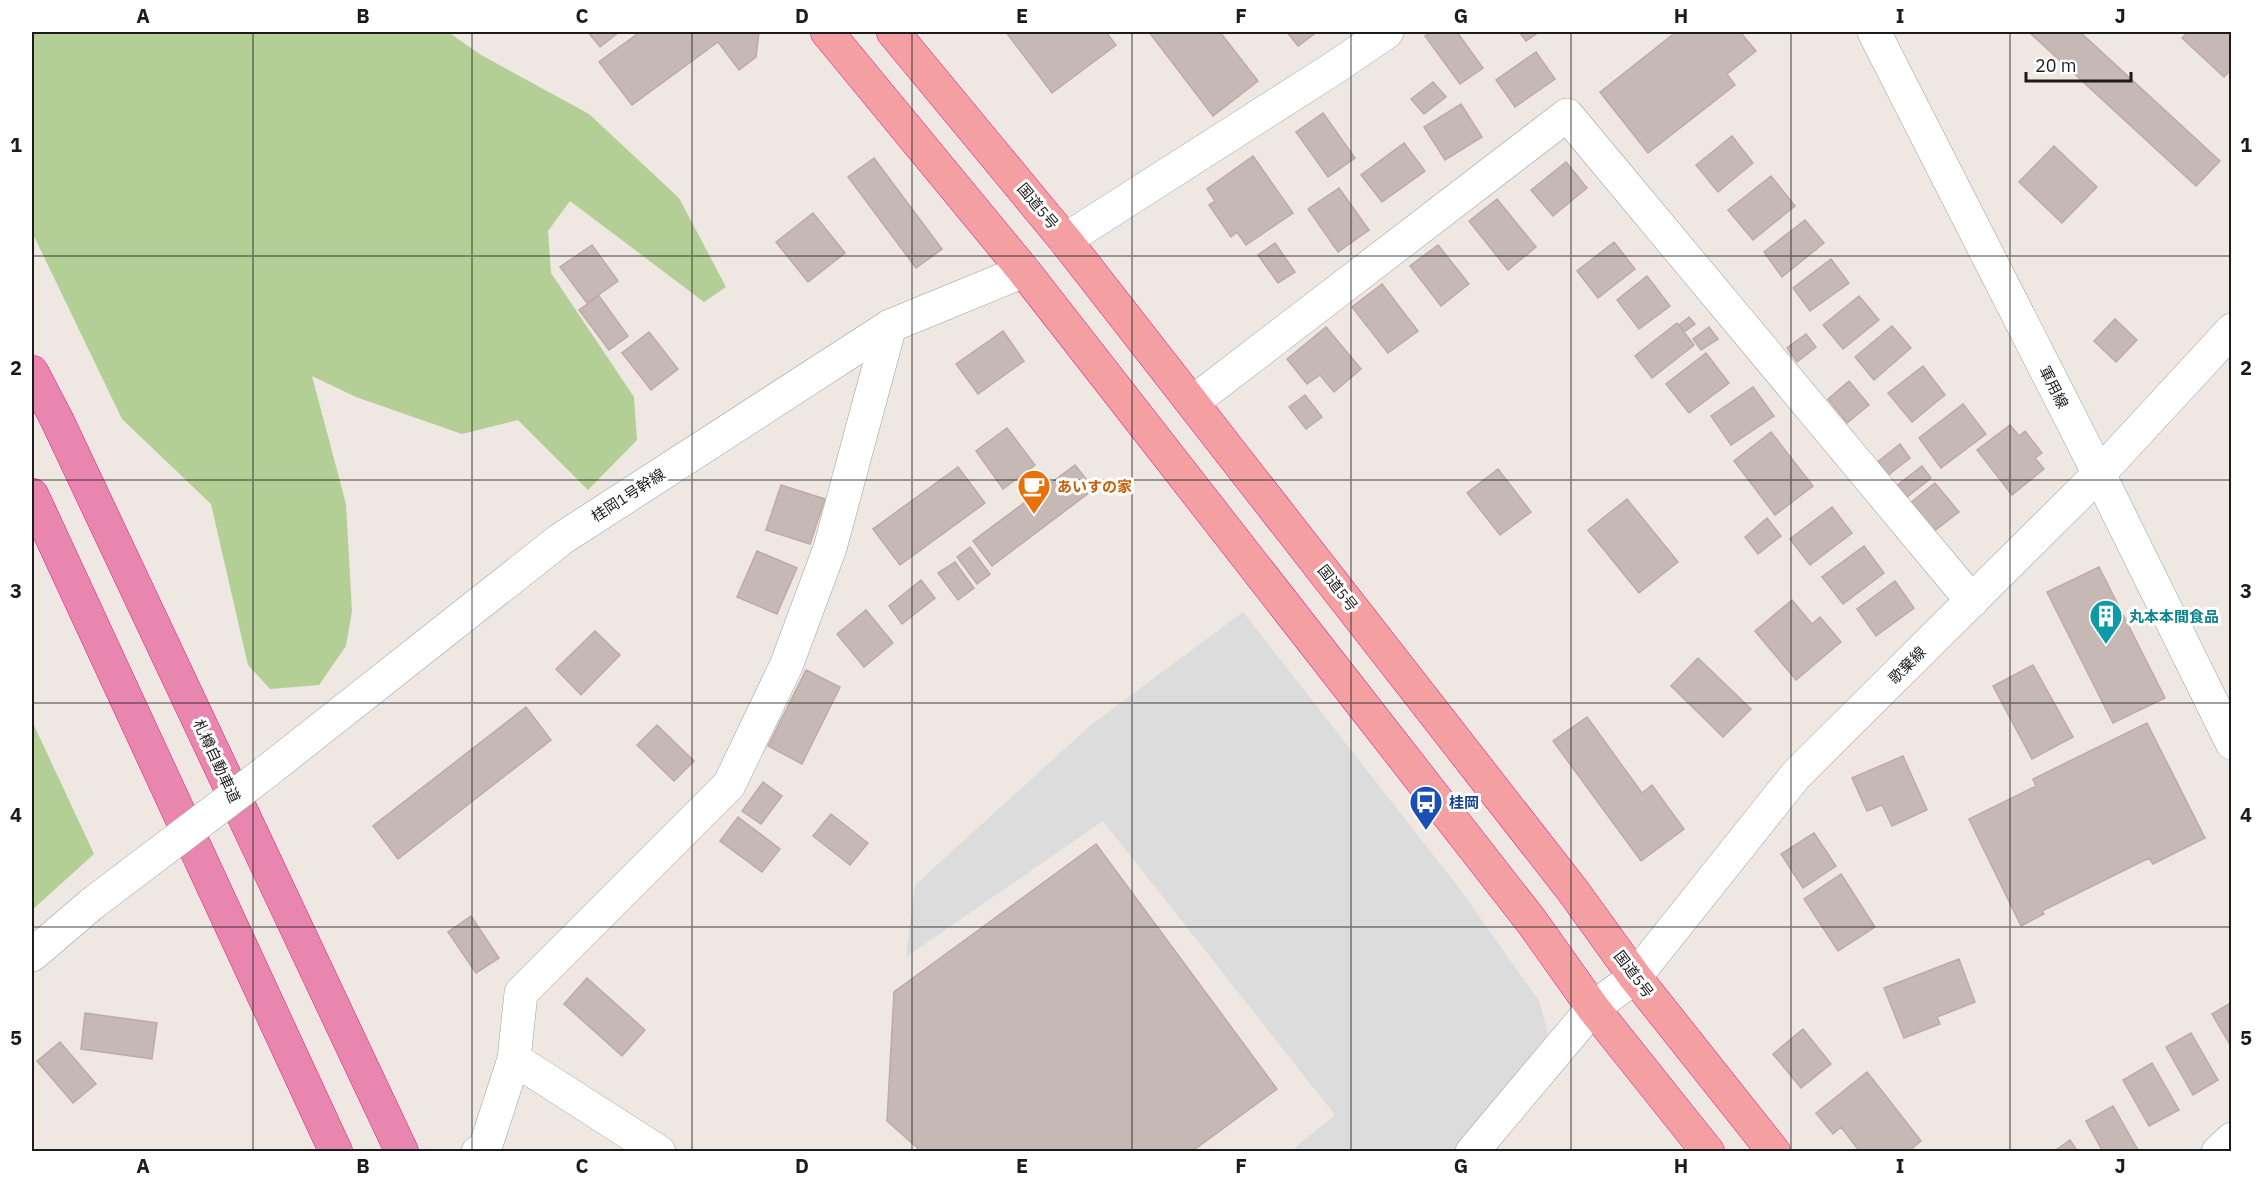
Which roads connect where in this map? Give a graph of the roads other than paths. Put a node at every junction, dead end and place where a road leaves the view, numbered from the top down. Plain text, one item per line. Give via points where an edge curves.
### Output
1 (828, 32) edge
2 (893, 32) edge
3 (1387, 32) edge
4 (1874, 32) edge
5 (1065, 240) junction
6 (1024, 271) junction
7 (890, 326) junction
8 (2230, 334) edge
9 (32, 372) edge
10 (1193, 402) junction
11 (2099, 474) junction
12 (32, 495) edge
13 (1972, 601) junction
14 (2232, 743) edge
15 (32, 955) edge
16 (1635, 977) junction
17 (1593, 1008) junction
18 (514, 1059) junction
19 (2232, 1139) edge
20 (332, 1144) edge
21 (402, 1152) edge
22 (478, 1152) edge
23 (659, 1152) edge
24 (1472, 1152) edge
25 (1708, 1152) edge
26 (1774, 1152) edge
27 (2218, 1152) edge

1 - 6 highway
2 - 5 highway, 国道5号
3 - 5 street
4 - 11 street, 軍用線
5 - 10 highway, 国道5号
6 - 7 street, 桂岡1号幹線
6 - 17 highway via 1532,922
7 - 15 street, 桂岡1号幹線, bridge via 561,539 93,903
7 - 18 street via 830,548 786,666 729,785 521,993
8 - 11 street, 歌棄線
9 - 21 highway, 札樽自動車道
10 - 13 street via 1566,115
10 - 16 highway, 国道5号 via 1573,891
11 - 13 street, 歌棄線
11 - 14 street, 軍用線
12 - 20 highway
13 - 16 street, 歌棄線 via 1797,775
16 - 17 street, 歌棄線
16 - 26 highway, 国道5号
17 - 24 street, 歌棄線
17 - 25 highway
18 - 22 street via 485,1148
18 - 23 street
19 - 27 street

